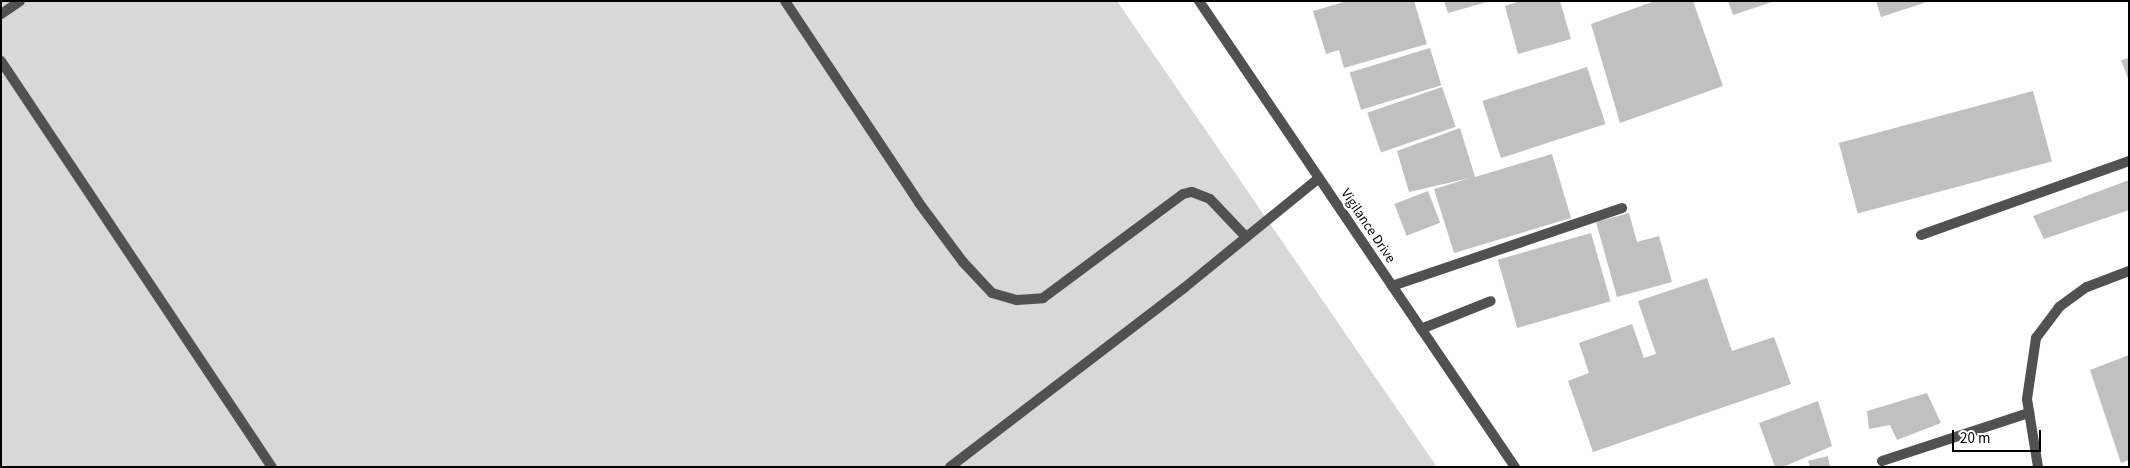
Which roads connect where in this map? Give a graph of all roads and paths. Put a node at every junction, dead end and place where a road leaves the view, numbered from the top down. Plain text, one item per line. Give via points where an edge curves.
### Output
1 (20, 1) edge
2 (785, 1) edge
3 (1199, 1) edge
4 (1, 14) edge
5 (1, 61) edge
6 (2129, 161) edge
7 (1319, 178) junction
8 (1622, 208) dead end
9 (1921, 235) dead end
10 (1246, 237) junction
11 (2129, 271) edge
12 (1392, 286) junction
13 (1491, 301) dead end
14 (1422, 329) junction
15 (2029, 413) junction
16 (1882, 461) dead end
17 (272, 467) edge
18 (950, 467) edge
19 (1515, 467) edge
20 (2038, 467) edge

1 - 4 street
2 - 10 street via 919,203 963,262 992,293 1017,300 1043,298 1183,194 1192,192 1210,199
3 - 7 street, Vigilance Drive
5 - 17 street
6 - 9 street
7 - 10 street
7 - 12 street, Vigilance Drive
8 - 12 street
10 - 18 street
11 - 15 street via 2086,287 2059,307 2036,338 2029,373
12 - 14 street, Vigilance Drive
13 - 14 street
14 - 19 street, Vigilance Drive
15 - 16 street
15 - 20 street

